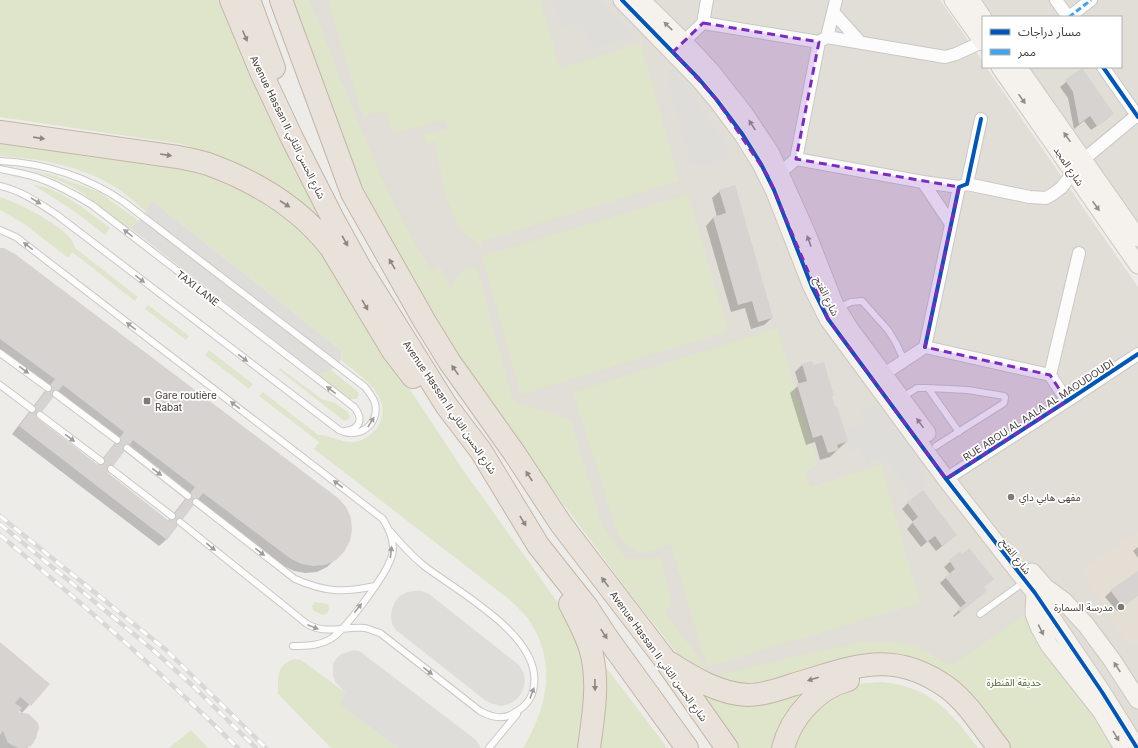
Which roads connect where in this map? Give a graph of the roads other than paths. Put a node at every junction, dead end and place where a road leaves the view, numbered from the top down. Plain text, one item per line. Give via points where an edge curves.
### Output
1 (231, 0) edge
2 (249, 0) edge
3 (267, 0) edge
4 (281, 0) edge
5 (622, 0) edge
6 (641, 0) edge
7 (707, 0) edge
8 (836, 0) edge
9 (1056, 0) edge
10 (1091, 0) edge
11 (966, 2) edge
12 (833, 12) junction
13 (1067, 16) edge
14 (1069, 16) edge
15 (982, 17) edge
16 (702, 23) junction
17 (823, 40) junction
18 (982, 40) edge
19 (860, 42) junction
20 (982, 42) edge
21 (679, 47) junction
22 (1001, 68) edge
23 (1019, 68) edge
24 (1104, 68) edge
25 (1138, 115) edge
26 (981, 119) dead end
27 (0, 132) edge
28 (796, 159) junction
29 (0, 161) edge
30 (1078, 166) junction
31 (0, 169) edge
32 (773, 173) junction
33 (923, 182) junction
34 (963, 185) junction
35 (0, 186) edge
36 (352, 193) junction
37 (332, 217) junction
38 (951, 224) junction
39 (0, 230) edge
40 (1138, 238) edge
41 (1079, 253) dead end
42 (810, 262) junction
43 (1138, 265) edge
44 (837, 309) junction
45 (925, 347) junction
46 (0, 353) edge
47 (1138, 354) edge
48 (904, 360) junction
49 (1050, 375) junction
50 (879, 378) junction
51 (0, 385) edge
52 (48, 388) dead end
53 (928, 388) junction
54 (56, 394) dead end
55 (1067, 401) junction
56 (897, 402) junction
57 (32, 409) dead end
58 (40, 415) dead end
59 (341, 431) junction
60 (959, 432) junction
61 (117, 440) dead end
62 (936, 446) junction
63 (127, 448) dead end
64 (101, 461) dead end
65 (111, 469) dead end
66 (951, 476) junction
67 (503, 488) junction
68 (188, 496) dead end
69 (196, 502) dead end
70 (172, 516) dead end
71 (180, 522) dead end
72 (390, 532) junction
73 (556, 569) junction
74 (375, 586) junction
75 (1035, 587) junction
76 (980, 614) dead end
77 (342, 629) junction
78 (293, 646) dead end
79 (663, 658) junction
80 (1138, 700) edge
81 (521, 709) junction
82 (1138, 728) edge
83 (489, 748) edge
84 (589, 748) edge
85 (687, 748) edge
86 (727, 748) edge
87 (783, 748) edge
88 (987, 748) edge
89 (999, 748) edge
90 (1123, 748) edge
91 (1138, 748) edge

1 -> 37 highway, Avenue Hassan II شارع الحسن الثاني via 260,72
2 - 37 highway
3 - 36 highway via 324,144
4 - 36 highway, Avenue Hassan II شارع الحسن الثاني
5 - 21 street, شارع الفتح
21 -> 6 street, شارع الفتح
7 - 16 street
8 - 12 street
9 - 13 street
10 - 14 street
11 - 15 street
11 - 18 street
12 - 17 street
12 - 19 street
16 - 17 street
16 - 21 street
17 - 19 street
17 - 28 street
19 - 20 street via 945,57
21 - 32 street, شارع الفتح via 711,71 744,113 770,152
22 -> 30 street, شارع المجد
30 -> 23 street, شارع المجد
24 - 25 street
25 - 30 street
26 - 34 street
27 -> 67 highway via 153,153 206,164 250,182 297,212 331,248 393,351 476,459
28 - 32 street via 787,167
28 - 33 street
59 -> 29 lane via 355,434 363,432 370,426 376,411 371,395 352,376 109,192 93,183 61,172
30 - 34 street via 1061,188 1046,198
30 - 40 street, شارع المجد
30 -> 43 street, شارع المجد
59 -> 31 lane, TAXI LANE via 357,426 360,417 354,407 79,197 26,174
32 - 42 street, شارع الفتح via 802,223
33 - 34 street
33 - 38 street
34 - 38 street
35 -> 59 lane via 34,199 57,215
79 -> 36 highway, Avenue Hassan II شارع الحسن الثاني via 561,524 449,361
37 -> 67 highway, Avenue Hassan II شارع الحسن الثاني via 414,355
38 - 45 street
72 -> 39 lane via 383,519 16,237
41 - 49 street
42 - 44 street, شارع الفتح
42 - 50 street, شارع الفتح via 816,298 828,319
44 - 48 lane via 851,302 862,301 888,330
44 - 50 street, شارع الفتح
45 - 48 street
45 - 49 street
46 -> 52 lane
47 - 55 street, RUE ABOU AL AALA AL MAOUDOUDI
48 - 50 street
49 - 55 street
50 - 56 street, شارع الفتح
51 - 57 lane
53 - 56 lane via 917,388
53 - 60 lane
53 - 60 lane via 1004,396 1004,403
54 - 61 lane
55 - 66 street, RUE ABOU AL AALA AL MAOUDOUDI
62 -> 56 street, شارع الفتح
56 - 66 street, شارع الفتح
58 -> 64 lane
60 - 62 lane
62 - 66 street, شارع الفتح
63 -> 68 lane
65 - 70 lane
66 - 75 street, شارع الفتح
67 -> 73 highway, Avenue Hassan II شارع الحسن الثاني
69 -> 74 lane via 295,578 308,585 352,591
71 -> 77 lane via 307,624 315,629
74 -> 72 lane via 390,561 393,548
81 -> 72 lane via 534,690 535,679 529,655 508,627 423,565
73 -> 84 highway via 592,654 595,702
73 -> 85 highway, Avenue Hassan II شارع الحسن الثاني via 587,607 612,646
77 -> 74 lane
75 - 76 lane
80 -> 75 street, شارع الفتح via 1112,660 1064,601
75 - 82 street via 1105,675
75 -> 90 street via 1034,614 1039,627 1101,711
75 - 91 street
77 - 78 lane via 324,642
77 -> 81 lane via 366,628 380,633 490,717 510,716
79 - 86 highway, Avenue Hassan II شارع الحسن الثاني
89 -> 79 highway via 956,695 919,672 902,667 869,664 777,690 749,695 705,684
81 - 83 lane
87 - 88 highway via 791,727 815,697 842,681 875,674 890,674 931,690 950,704

